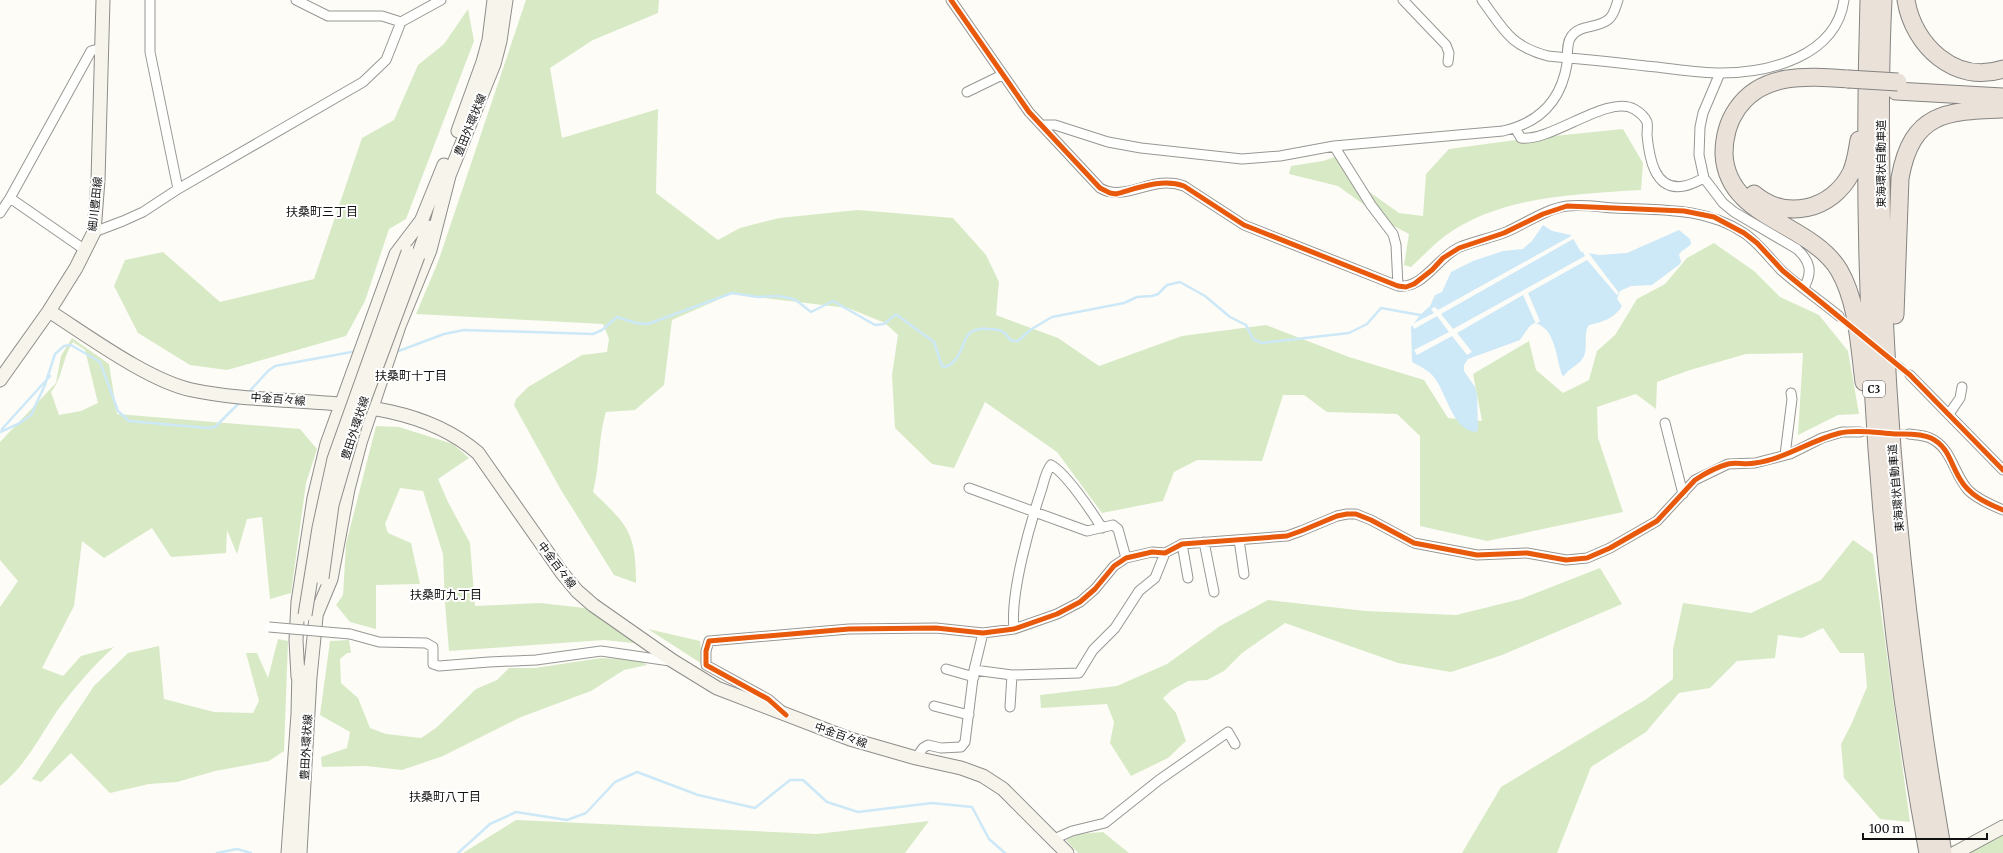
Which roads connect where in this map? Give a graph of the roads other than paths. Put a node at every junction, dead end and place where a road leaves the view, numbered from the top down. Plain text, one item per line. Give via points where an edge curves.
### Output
1 (103, 0) edge
2 (150, 0) edge
3 (296, 0) edge
4 (441, 0) edge
5 (494, 0) edge
6 (506, 0) edge
7 (951, 0) edge
8 (1403, 0) edge
9 (1482, 0) edge
10 (1618, 0) edge
11 (1844, 0) edge
12 (1865, 0) edge
13 (1869, 0) edge
14 (1883, 0) edge
15 (1906, 0) edge
16 (401, 22) junction
17 (494, 41) junction
18 (102, 48) junction
19 (1568, 58) junction
20 (1448, 62) dead end
21 (2003, 69) edge
22 (1720, 73) junction
23 (1002, 75) junction
24 (1847, 83) junction
25 (1897, 87) junction
26 (2003, 87) edge
27 (967, 92) dead end
28 (2003, 97) edge
29 (2003, 109) edge
30 (1041, 125) junction
31 (1515, 128) junction
32 (1334, 146) junction
33 (449, 176) junction
34 (1704, 178) junction
35 (178, 189) junction
36 (10, 198) junction
37 (0, 213) edge
38 (421, 221) junction
39 (94, 232) junction
40 (85, 250) junction
41 (413, 254) junction
42 (1398, 286) junction
43 (1804, 287) junction
44 (49, 311) junction
45 (1839, 316) tunnel mouth
46 (1910, 375) tunnel mouth
47 (0, 380) edge
48 (1962, 386) dead end
49 (1791, 393) dead end
50 (340, 405) junction
51 (372, 408) junction
52 (1949, 414) junction
53 (1665, 423) dead end
54 (1860, 432) tunnel mouth
55 (1908, 434) tunnel mouth
56 (1785, 455) junction
57 (2003, 470) edge
58 (970, 488) dead end
59 (1683, 494) junction
60 (2003, 510) edge
61 (1034, 511) junction
62 (1102, 528) junction
63 (1238, 540) junction
64 (1204, 542) junction
65 (1182, 544) junction
66 (1893, 546) junction
67 (1165, 553) junction
68 (1126, 558) junction
69 (1244, 574) dead end
70 (1188, 578) dead end
71 (1214, 592) dead end
72 (310, 615) junction
73 (269, 627) dead end
74 (1014, 630) junction
75 (983, 633) junction
76 (673, 661) junction
77 (946, 669) dead end
78 (974, 674) junction
79 (1012, 675) junction
80 (298, 677) junction
81 (934, 706) dead end
82 (1010, 707) dead end
83 (786, 715) junction
84 (969, 715) junction
85 (1235, 744) dead end
86 (300, 753) junction
87 (916, 758) junction
88 (2003, 827) edge
89 (1054, 839) junction
90 (288, 853) edge
91 (300, 853) edge
92 (1067, 853) edge
93 (1928, 853) edge
94 (1943, 853) edge
95 (1955, 853) edge

1 - 18 street, 細川豊田線
2 - 35 street via 150,52
3 - 16 street via 328,16 382,16
4 - 16 street
5 - 17 street, 豊田外環状線
6 - 17 street, 豊田外環状線
7 - 23 street
8 - 20 street via 1446,45 1449,53
9 - 19 street via 1508,35 1520,46 1542,54
10 - 19 street via 1609,20 1579,30 1571,37
11 - 22 street via 1833,29 1809,52 1779,65
12 - 24 highway via 1859,138 1855,163 1850,174 1828,200 1806,209 1785,209 1768,204 1746,184 1734,157 1738,128 1748,110 1764,96 1784,89
13 - 66 highway, 東海環状自動車道 / C3 via 1866,151 1869,269 1876,416
14 - 66 highway, 東海環状自動車道 / C3 via 1883,266
15 - 21 highway via 1910,17 1920,38 1926,47 1943,61 1961,70 1972,72
16 - 35 street via 386,60 363,82
17 - 33 street, 豊田外環状線 via 494,64
17 - 38 street, 豊田外環状線
18 - 36 street via 91,51
18 - 39 street, 細川豊田線
19 - 22 street
19 - 31 street via 1563,83 1553,100 1538,116
22 - 34 street via 1703,113 1700,127 1699,155
23 - 27 street
23 - 30 street
24 - 25 highway, bridge
24 - 66 highway via 1797,77 1775,81 1757,89 1742,102 1730,120 1725,138 1724,158 1730,178 1741,195 1762,213 1816,244 1832,260 1844,280 1853,305
25 - 26 highway
25 - 28 highway
29 - 66 highway via 1957,111 1939,117 1916,135 1903,164 1898,197
30 - 32 street via 1055,125 1101,140 1141,148 1242,159 1280,156
30 - 42 street via 1105,192 1116,194 1160,182 1175,182 1244,225
31 - 32 street
31 - 34 street via 1521,138 1533,138 1598,112 1620,106 1630,107 1640,113 1647,123 1651,164 1661,180 1671,186 1680,186
32 - 42 street via 1371,205 1393,234
33 - 41 street, 豊田外環状線
33 - 51 street via 430,250 399,326
34 - 43 street via 1723,203 1734,212 1803,254 1810,266
35 - 39 street via 143,212
36 - 37 street
36 - 40 street
38 - 41 street, 豊田外環状線
38 - 50 street via 396,254
39 - 40 street, 細川豊田線
40 - 44 street, 細川豊田線
41 - 72 street, 豊田外環状線, bridge via 357,419 332,505 322,578
41 - 72 street, 豊田外環状線, bridge via 334,459 319,528
42 - 43 street via 1414,284 1443,258 1459,248 1504,233 1556,209 1583,206 1684,211 1714,217 1757,243 1783,271
43 - 45 street
44 - 47 street, 細川豊田線
44 - 50 street, 中金百々線 via 150,373 191,390
46 - 52 street
48 - 52 street via 1960,398
49 - 56 street
50 - 51 street, 中金百々線
50 - 80 street via 327,444 314,498 304,558 296,640
51 - 72 street via 348,489 331,579
51 - 76 street, 中金百々線 via 435,425 462,439 478,453 577,591
52 - 57 street
53 - 59 street
54 - 56 street via 1842,432
55 - 60 street via 1930,437 1942,446 1969,491 1987,504
56 - 59 street via 1755,463 1728,464 1695,480
58 - 61 street
59 - 63 street via 1657,520 1636,534 1587,558 1566,560 1527,553 1477,555 1414,543 1356,514 1337,516 1287,536
61 - 62 street via 1089,532
61 - 62 street via 1051,465 1073,487
61 - 74 street via 1018,583
62 - 68 street via 1113,525 1118,529
63 - 64 street
63 - 69 street
64 - 65 street
64 - 71 street
65 - 67 street
65 - 70 street
66 - 93 highway, 東海環状自動車道 / C3 via 1914,777
66 - 94 highway, 東海環状自動車道 / C3
67 - 68 street via 1152,552
67 - 79 street via 1155,578 1139,591 1115,628 1093,650 1079,673
68 - 74 street via 1114,566 1080,602
72 - 80 street, 豊田外環状線
72 - 86 street, 豊田外環状線
73 - 76 street, bridge via 350,634 379,642 426,643 433,647 433,664 439,666 536,660 601,651
74 - 75 street
75 - 78 street
75 - 83 street via 936,628 849,629 710,641 706,650 706,665 768,698
76 - 83 street, 中金百々線 via 717,688
77 - 78 street
78 - 79 street
78 - 84 street
79 - 82 street
80 - 86 street, 豊田外環状線
81 - 84 street
83 - 87 street, 中金百々線 via 850,739
84 - 87 street via 965,742 961,747 941,748 928,745
85 - 89 street via 1228,732 1159,780 1105,823 1072,831
86 - 90 street, 豊田外環状線
86 - 91 street, 豊田外環状線
87 - 89 street, 中金百々線 via 961,768 983,776 1003,789
88 - 95 street
89 - 92 street, 中金百々線

